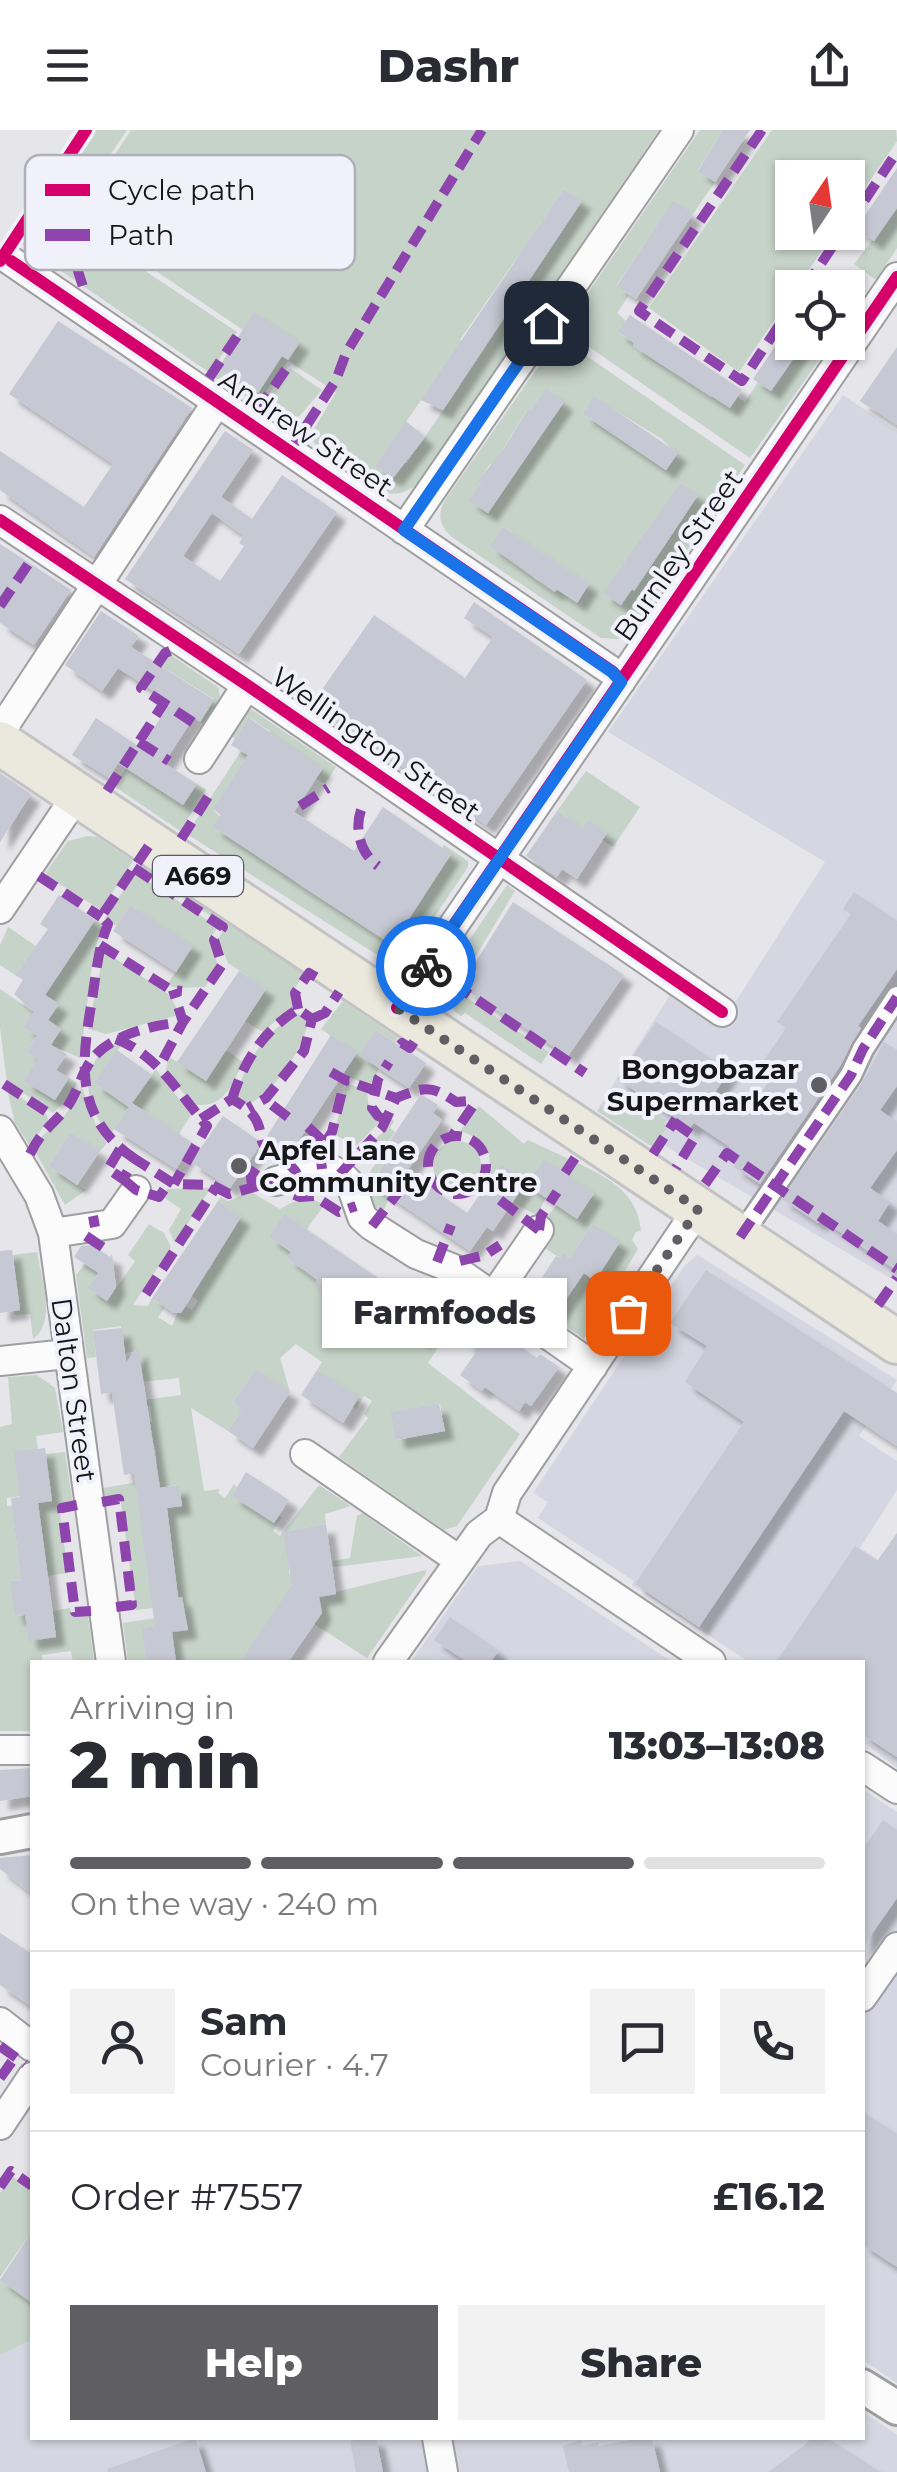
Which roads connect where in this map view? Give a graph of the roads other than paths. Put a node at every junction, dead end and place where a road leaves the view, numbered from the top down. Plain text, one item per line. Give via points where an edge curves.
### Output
1 (679, 130) edge
2 (11, 261) dead end
3 (897, 277) edge
4 (217, 402) junction
5 (0, 520) edge
6 (404, 530) junction
7 (98, 585) junction
8 (621, 682) junction
9 (247, 685) junction
10 (0, 732) edge
11 (0, 743) edge
12 (199, 759) dead end
13 (77, 795) junction
14 (499, 860) junction
15 (0, 908) edge
16 (897, 997) edge
17 (397, 1008) junction
18 (722, 1012) dead end
19 (0, 1130) edge
20 (276, 1180) dead end
21 (136, 1190) dead end
22 (698, 1209) junction
23 (539, 1230) dead end
24 (53, 1232) junction
25 (740, 1237) junction
26 (493, 1296) junction
27 (897, 1342) edge
28 (67, 1354) junction
29 (0, 1361) edge
30 (593, 1366) junction
31 (305, 1454) dead end
32 (499, 1519) junction
33 (459, 1560) junction
34 (111, 1660) edge
35 (389, 1660) edge
36 (707, 1660) edge
37 (0, 1750) edge
38 (30, 1750) edge
39 (865, 1768) edge
40 (897, 1790) edge
41 (30, 1831) edge
42 (0, 1837) edge
43 (897, 1947) edge
44 (865, 1993) edge
45 (0, 2022) edge
46 (30, 2045) edge
47 (30, 2080) edge
48 (0, 2125) edge
49 (865, 2388) edge
50 (897, 2408) edge
51 (436, 2440) edge
52 (443, 2472) edge

1 - 6 street
2 - 4 street, Andrew Street
3 - 8 street, Burnley Street
4 - 6 street, Andrew Street
4 - 7 street
5 - 7 street, Wellington Street
6 - 8 street, Andrew Street
7 - 9 street, Wellington Street
7 - 10 street
8 - 14 street, Burnley Street
9 - 12 street
9 - 14 street, Wellington Street
11 - 13 main road, A669
13 - 15 street
13 - 17 main road, A669
14 - 17 street, Burnley Street
14 - 18 street, Wellington Street
16 - 25 street
17 - 22 main road, A669
19 - 24 street, Dalton Street
20 - 26 street via 328,1168 340,1174 372,1226
21 - 24 street via 112,1224
22 - 25 main road, A669
22 - 30 street
23 - 26 street
24 - 28 street, Dalton Street
25 - 27 main road, A669
26 - 30 street
28 - 29 street
28 - 34 street, Dalton Street
30 - 32 street via 507,1492
31 - 33 street
32 - 33 street
32 - 36 street
33 - 35 street
37 - 38 street
39 - 40 street
41 - 42 street
43 - 44 street
45 - 46 street
47 - 48 street
49 - 50 street
51 - 52 street

